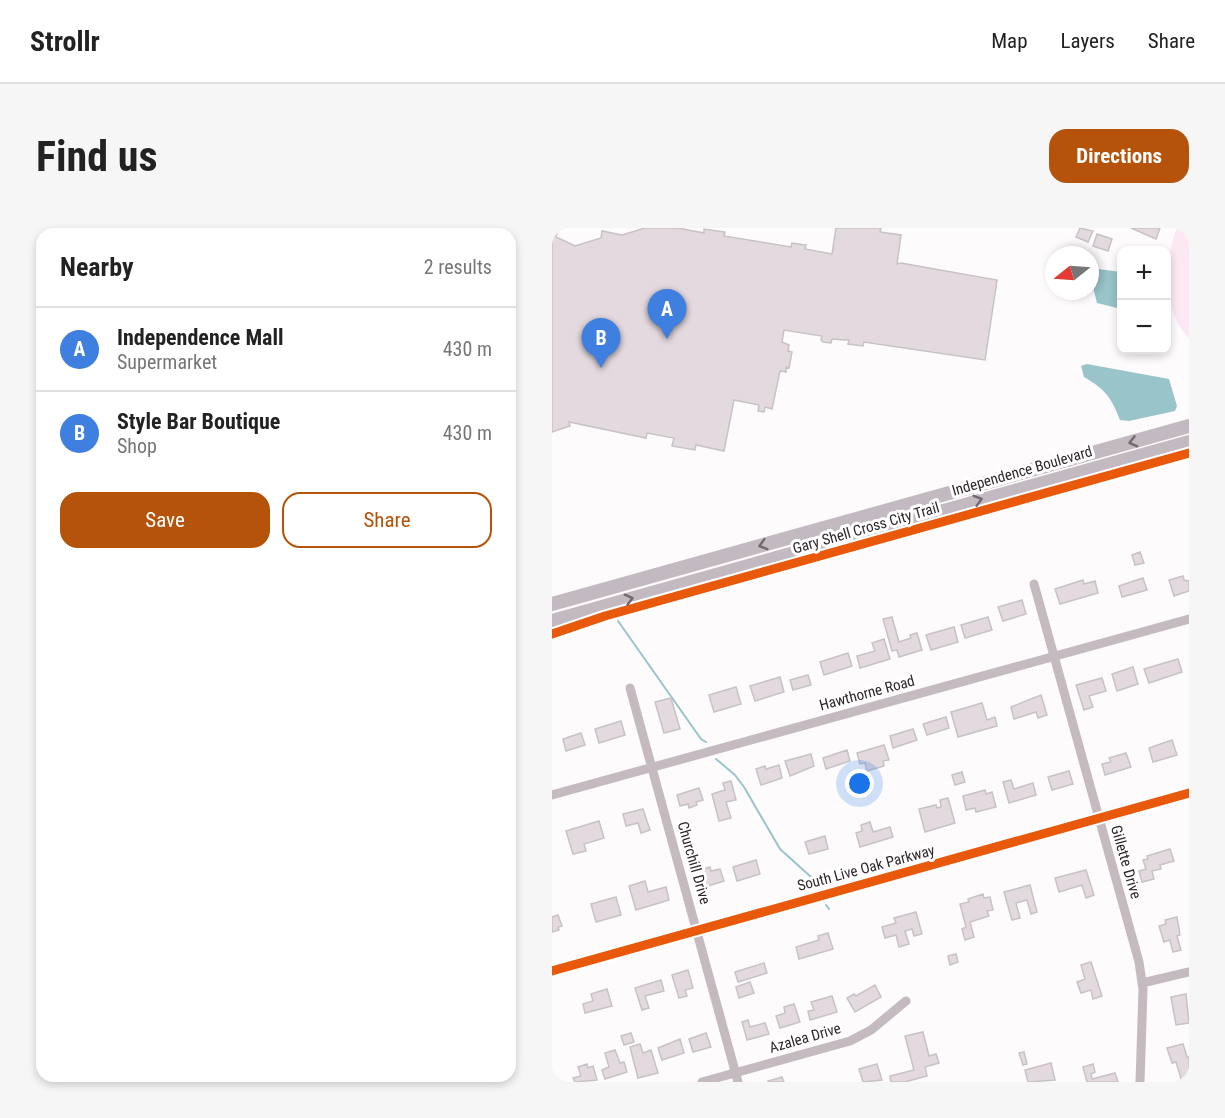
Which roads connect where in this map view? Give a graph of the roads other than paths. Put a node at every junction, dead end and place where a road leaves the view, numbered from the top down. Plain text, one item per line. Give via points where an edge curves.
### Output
1 (1189, 426) edge
2 (1189, 442) edge
3 (1034, 584) dead end
4 (609, 588) junction
5 (552, 604) edge
6 (552, 619) edge
7 (1189, 619) edge
8 (1054, 656) junction
9 (630, 688) dead end
10 (652, 768) junction
11 (1189, 794) edge
12 (552, 795) edge
13 (1099, 819) junction
14 (697, 930) junction
15 (552, 971) edge
16 (1189, 972) edge
17 (1142, 982) junction
18 (906, 1001) dead end
19 (737, 1077) edge
20 (702, 1082) edge
21 (1140, 1082) edge

1 -> 4 main road, Independence Boulevard
6 -> 2 main road, Independence Boulevard
3 - 8 street, Gillette Drive
4 - 5 main road, Independence Boulevard
4 - 6 main road via 601,598
7 - 8 street, Hawthorne Road
8 - 10 street, Hawthorne Road
8 - 13 street, Gillette Drive
9 - 10 street, Churchill Drive
10 - 12 street, Hawthorne Road
10 - 14 street, Churchill Drive
11 - 13 street, South Live Oak Parkway
13 - 14 street, South Live Oak Parkway
13 - 17 street, Gillette Drive
14 - 15 street, South Live Oak Parkway
14 - 19 street, Churchill Drive
16 - 17 street
17 - 21 street, Gillette Drive
18 - 19 street, Azalea Drive via 866,1034
19 - 20 street, Azalea Drive

